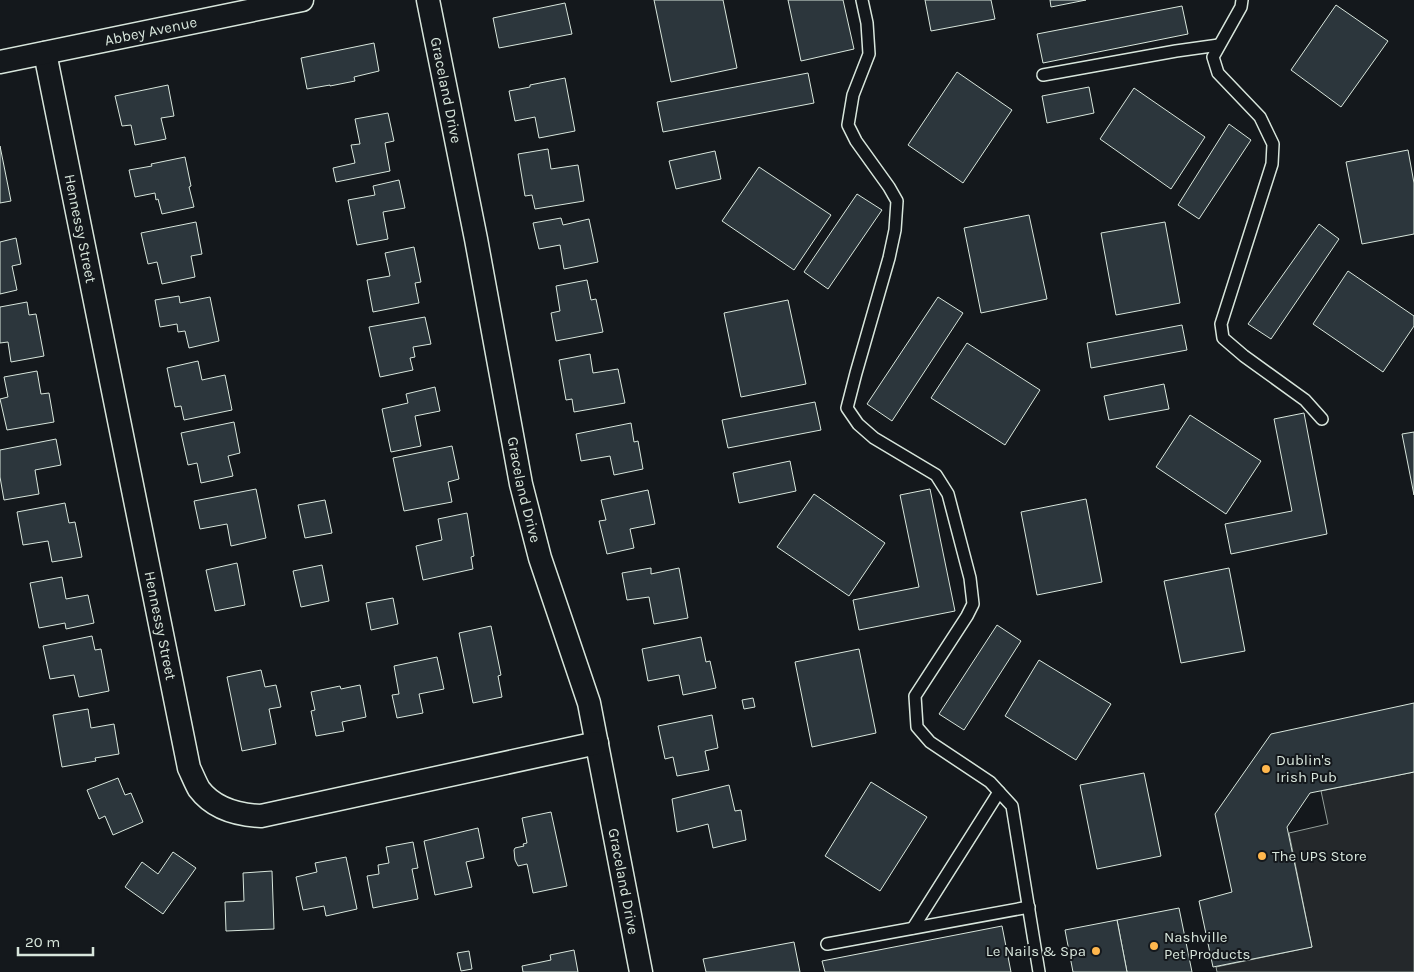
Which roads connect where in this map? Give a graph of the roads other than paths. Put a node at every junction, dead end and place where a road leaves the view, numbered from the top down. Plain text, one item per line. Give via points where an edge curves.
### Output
1 (302, 0) edge
2 (428, 0) edge
3 (862, 0) edge
4 (1242, 0) edge
5 (1219, 45) junction
6 (45, 53) junction
7 (0, 62) edge
8 (1043, 75) dead end
9 (1322, 419) dead end
10 (597, 743) junction
11 (1000, 792) junction
12 (1029, 907) junction
13 (913, 928) junction
14 (827, 944) dead end
15 (641, 972) edge
16 (1040, 972) edge

1 - 6 street, Abbey Avenue
2 - 10 street, Graceland Drive via 522,484 540,558 588,703
3 - 11 lane via 869,54 853,95 848,125 897,201 889,258 847,408 858,424 874,438 936,475 948,494 970,578 973,604 915,696 918,727 930,742
4 - 5 lane
5 - 8 lane
5 - 9 lane via 1213,57 1218,73 1260,117 1273,144 1272,164 1220,324 1223,338 1305,400
6 - 7 street, Abbey Avenue
6 - 10 street, Hennessy Street via 189,768 199,788 227,810 261,816
10 - 15 street, Graceland Drive
11 - 12 lane via 1012,806
11 - 13 lane
12 - 13 lane
12 - 16 lane
13 - 14 lane

